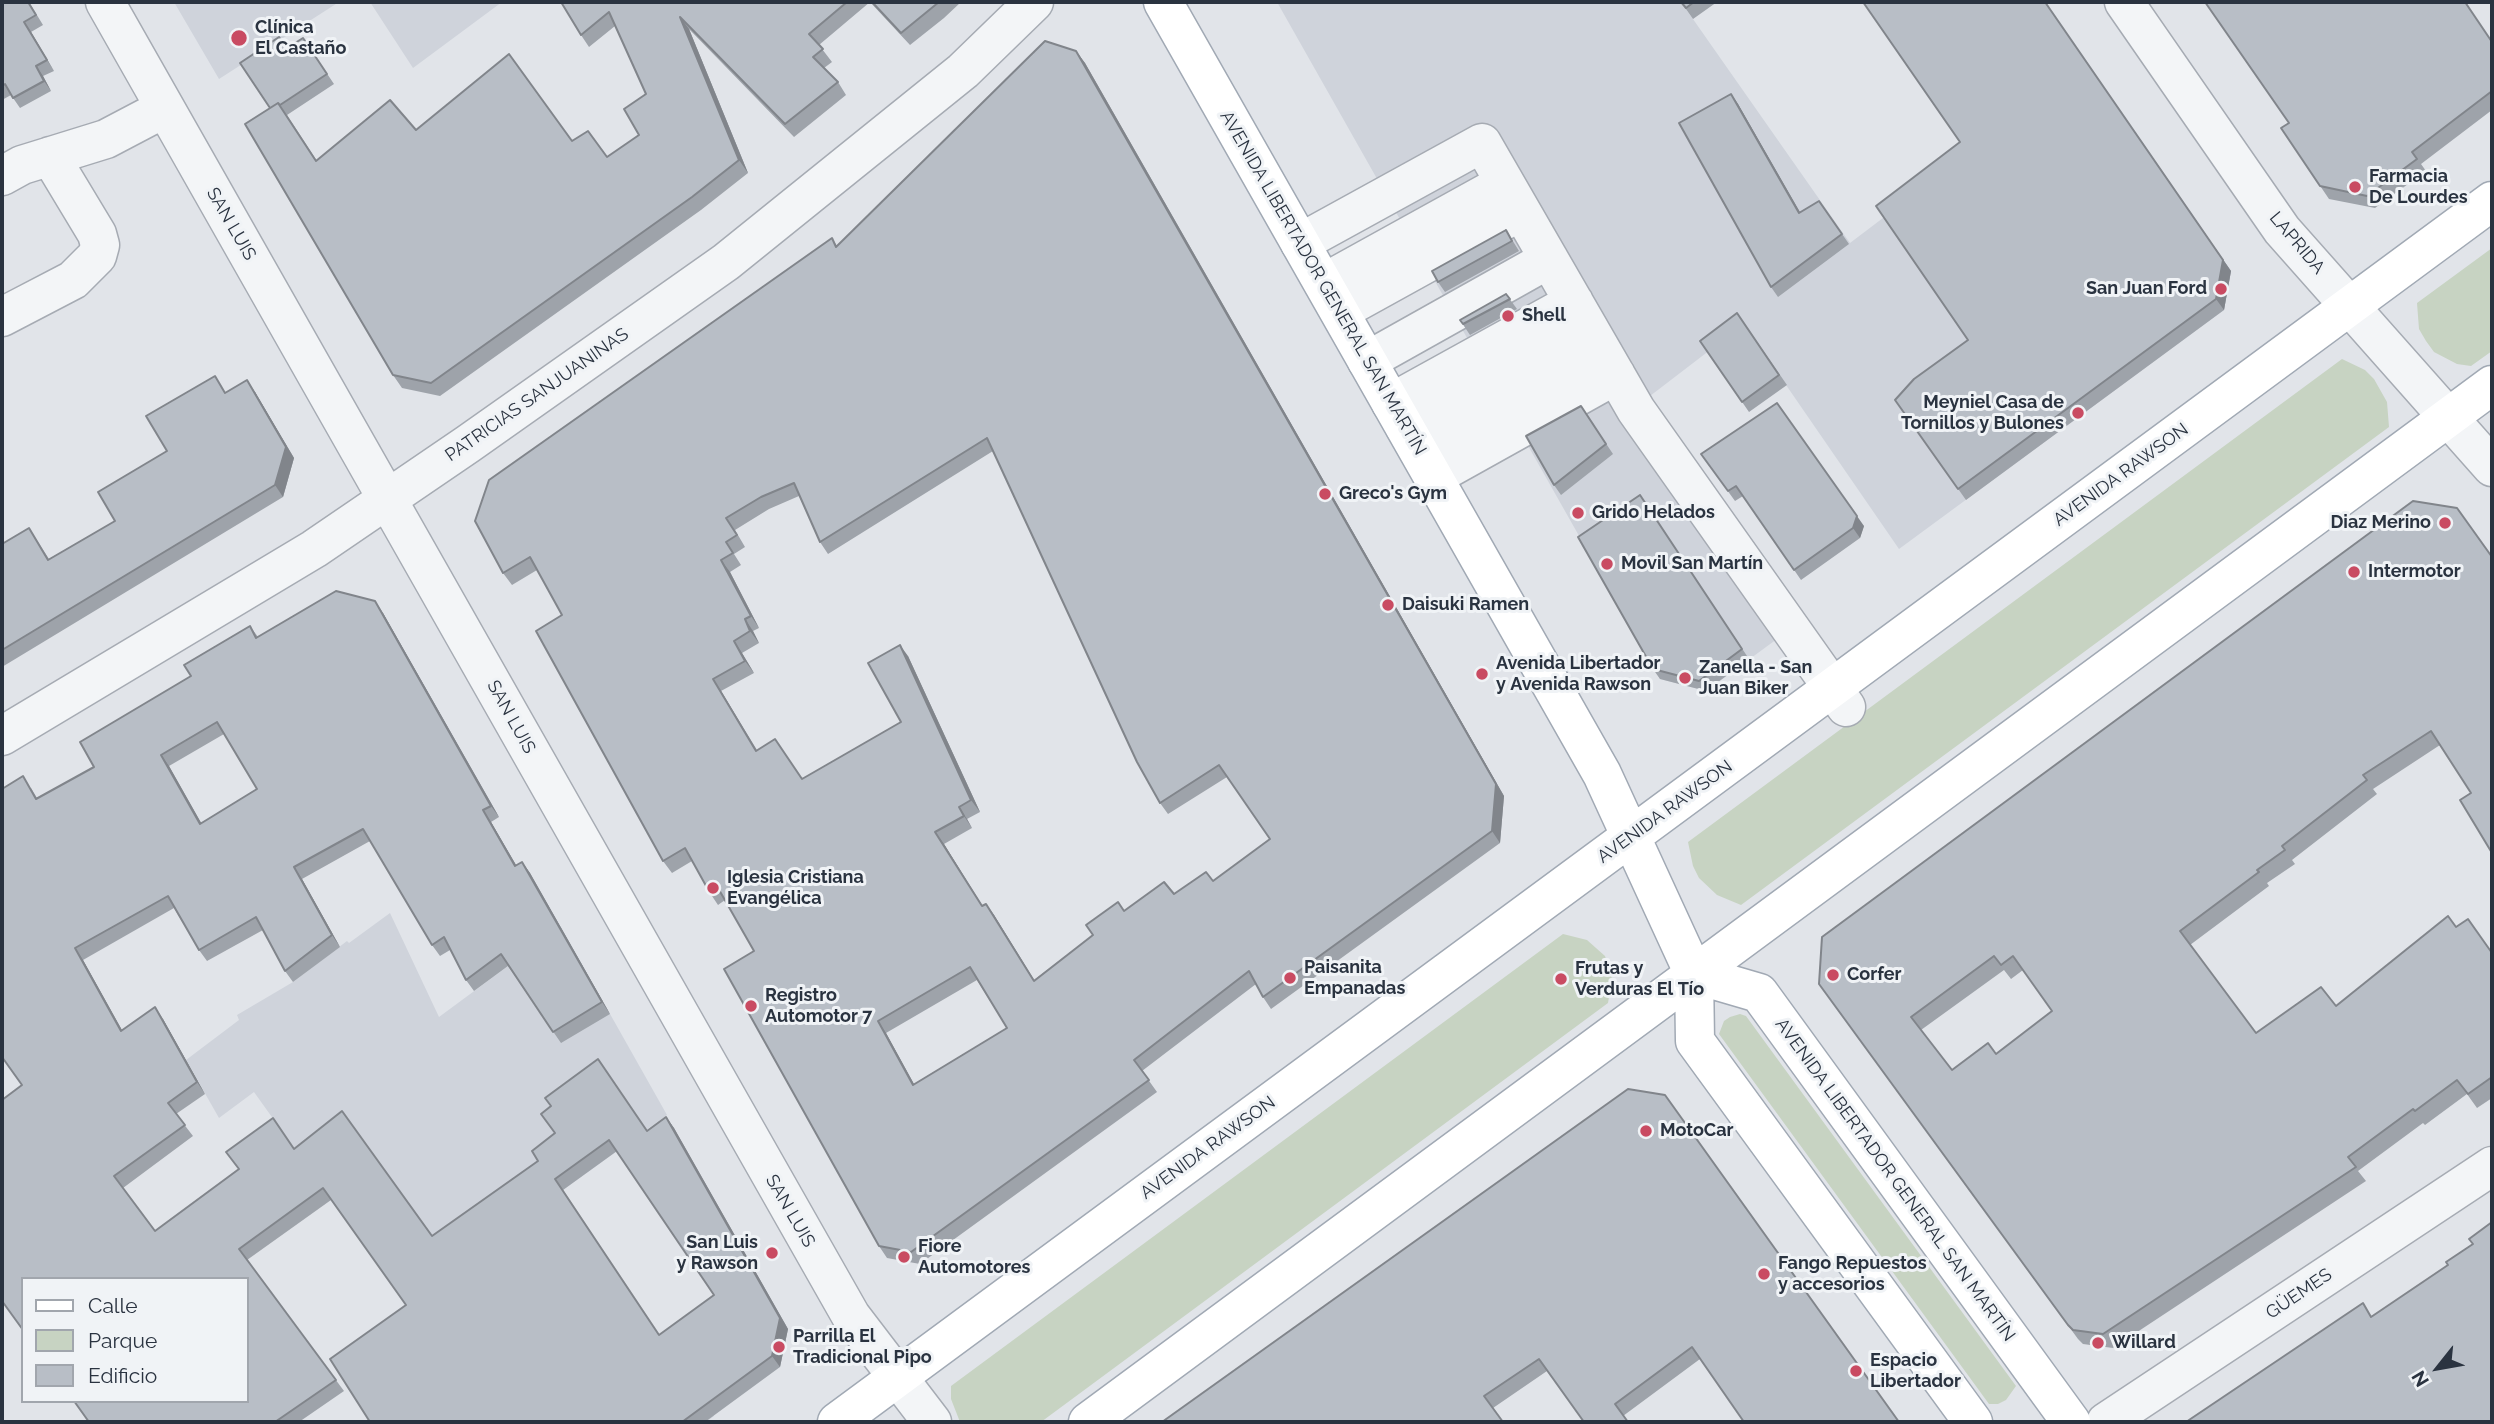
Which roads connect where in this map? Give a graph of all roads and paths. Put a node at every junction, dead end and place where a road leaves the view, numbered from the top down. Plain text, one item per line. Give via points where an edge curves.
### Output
1 (106, 2) edge
2 (1034, 2) edge
3 (1163, 2) edge
4 (2124, 2) edge
5 (165, 108) junction
6 (50, 156) junction
7 (2, 176) edge
8 (2492, 201) edge
9 (1300, 243) junction
10 (1568, 292) junction
11 (2350, 306) junction
12 (2, 317) edge
13 (2492, 386) edge
14 (1386, 393) junction
15 (2449, 417) junction
16 (2492, 467) edge
17 (388, 499) junction
18 (1839, 697) junction
19 (2, 736) edge
20 (1631, 837) junction
21 (1694, 974) junction
22 (2492, 1166) edge
23 (897, 1378) junction
24 (837, 1422) edge
25 (932, 1422) edge
26 (1087, 1422) edge
27 (1973, 1422) edge
28 (2071, 1422) edge
29 (2106, 1422) edge

1 - 5 street, SAN LUIS
2 - 17 street, PATRICIAS SANJUANINAS via 963,71 726,262
3 - 9 main road, AVENIDA LIBERTADOR GENERAL SAN MARTÍN
4 - 11 street, LAPRIDA via 2282,230
5 - 6 street via 106,139
5 - 17 street, SAN LUIS
6 - 7 street
6 - 12 street via 100,246 97,256 73,280
8 - 11 main road, AVENIDA RAWSON
9 - 10 street via 1482,143
9 - 14 main road, AVENIDA LIBERTADOR GENERAL SAN MARTÍN
10 - 14 street
10 - 14 street
10 - 14 street
10 - 14 street
10 - 14 street
10 - 18 street
11 - 15 street, LAPRIDA
11 - 18 main road, AVENIDA RAWSON
13 - 15 main road
14 - 20 main road, AVENIDA LIBERTADOR GENERAL SAN MARTÍN via 1595,763
15 - 16 street, LAPRIDA
15 - 21 main road
17 - 19 street, PATRICIAS SANJUANINAS via 314,550
17 - 23 street, SAN LUIS via 850,1316
18 - 20 main road, AVENIDA RAWSON
20 - 21 main road, AVENIDA LIBERTADOR GENERAL SAN MARTÍN
20 - 23 main road, AVENIDA RAWSON
21 - 26 main road
21 - 27 main road, AVENIDA LIBERTADOR GENERAL SAN MARTÍN via 1695,1041
21 - 28 main road, AVENIDA LIBERTADOR GENERAL SAN MARTÍN via 1759,993
22 - 29 street, GÜEMES
23 - 24 main road, AVENIDA RAWSON
23 - 25 street, SAN LUIS

